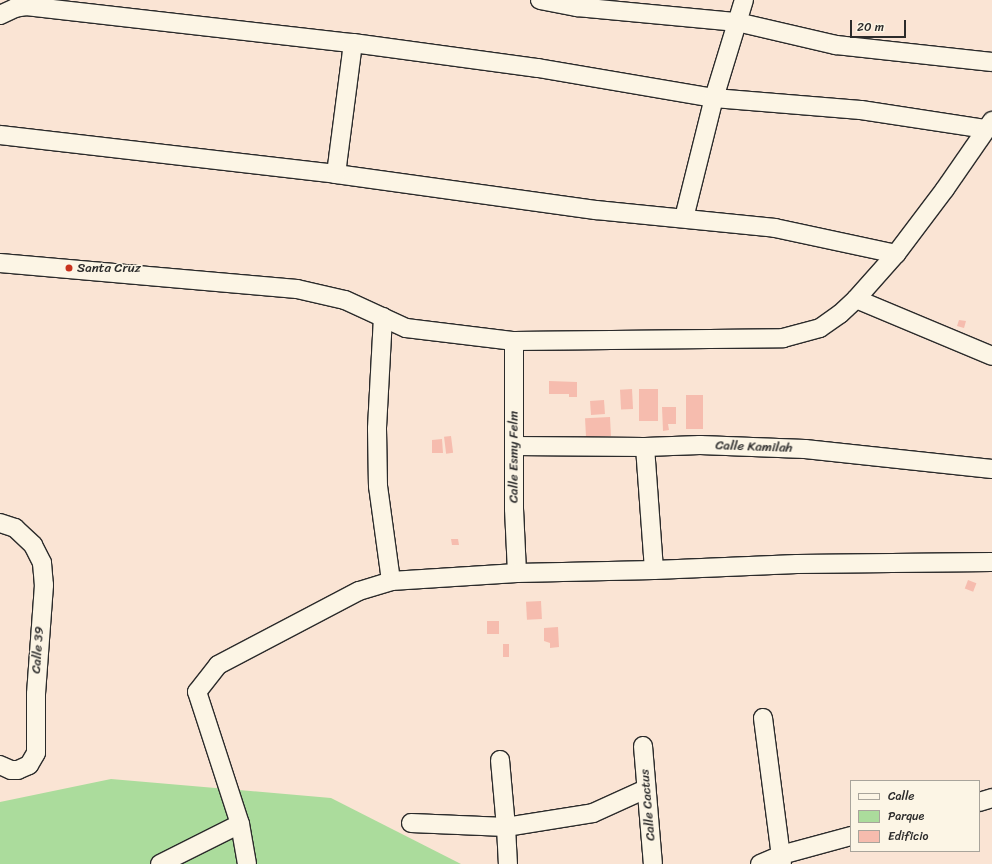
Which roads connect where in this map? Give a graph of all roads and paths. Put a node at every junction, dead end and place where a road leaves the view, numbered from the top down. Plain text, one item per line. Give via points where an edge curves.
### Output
1 (540, 0) edge
2 (744, 0) edge
3 (0, 15) edge
4 (737, 22) junction
5 (353, 43) junction
6 (992, 62) edge
7 (714, 98) junction
8 (989, 125) edge
9 (0, 135) edge
10 (336, 174) junction
11 (684, 218) junction
12 (896, 254) junction
13 (0, 263) edge
14 (856, 299) junction
15 (383, 316) junction
16 (514, 341) junction
17 (992, 356) edge
18 (514, 446) junction
19 (645, 447) junction
20 (992, 469) edge
21 (0, 523) edge
22 (992, 562) edge
23 (654, 570) junction
24 (516, 573) junction
25 (391, 581) junction
26 (763, 718) dead end
27 (643, 746) dead end
28 (500, 760) dead end
29 (0, 765) edge
30 (646, 789) junction
31 (992, 798) edge
32 (980, 802) edge
33 (411, 823) dead end
34 (240, 824) junction
35 (506, 827) junction
36 (850, 836) edge
37 (782, 860) edge
38 (160, 864) edge
39 (247, 864) edge
40 (508, 864) edge
41 (653, 864) edge
42 (760, 864) edge

1 - 4 street via 577,7
2 - 4 street
3 - 5 street via 26,6
4 - 6 street via 836,45
4 - 7 street
5 - 7 street via 538,68
5 - 10 street
7 - 8 street via 861,110
7 - 11 street
8 - 12 street
9 - 10 street
10 - 11 street via 596,210
11 - 12 street via 775,228
12 - 14 street
13 - 15 street via 297,289 345,300
14 - 16 street via 820,328 783,338
14 - 17 street
15 - 16 street via 406,328
15 - 25 street via 377,429 378,486
16 - 18 street, Calle Esmy Felm
18 - 19 street, Calle Kamilah
18 - 24 street, Calle Esmy Felm
19 - 20 street, Calle Kamilah via 700,445 805,449
19 - 23 street
21 - 29 street, Calle 39 via 14,528 34,545 42,563 44,585 36,694 36,753 29,765 18,770
22 - 23 street via 797,564
23 - 24 street
24 - 25 street
25 - 34 street via 360,591 330,605 218,666 197,692
26 - 37 street
27 - 30 street, Calle Cactus
28 - 35 street
30 - 35 street via 593,813
30 - 41 street, Calle Cactus
31 - 32 street
33 - 35 street
34 - 38 street
34 - 39 street
35 - 40 street
36 - 37 street
37 - 42 street

